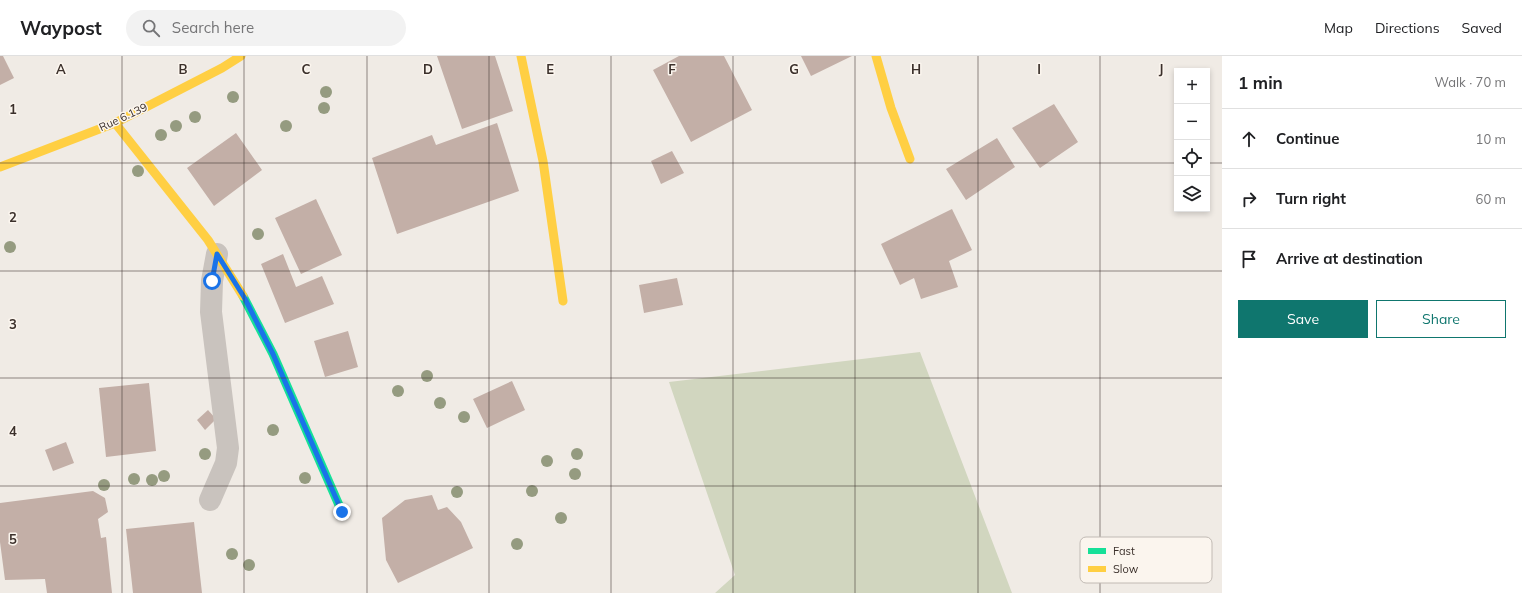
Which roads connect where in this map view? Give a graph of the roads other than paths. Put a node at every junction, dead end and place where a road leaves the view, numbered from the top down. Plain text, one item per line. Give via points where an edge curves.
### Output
1 (241, 56) edge
2 (521, 56) edge
3 (876, 56) edge
4 (115, 123) junction
5 (910, 158) dead end
6 (0, 167) edge
7 (217, 254) junction
8 (563, 301) dead end
9 (210, 500) dead end
10 (342, 512) dead end

1 - 4 street, Rue 6.139
2 - 8 street via 543,161
3 - 5 street via 891,108
4 - 6 street, Rue 6.139
4 - 7 street
7 - 9 street via 212,281 211,312 228,448 226,463
7 - 10 street via 244,297 273,354

